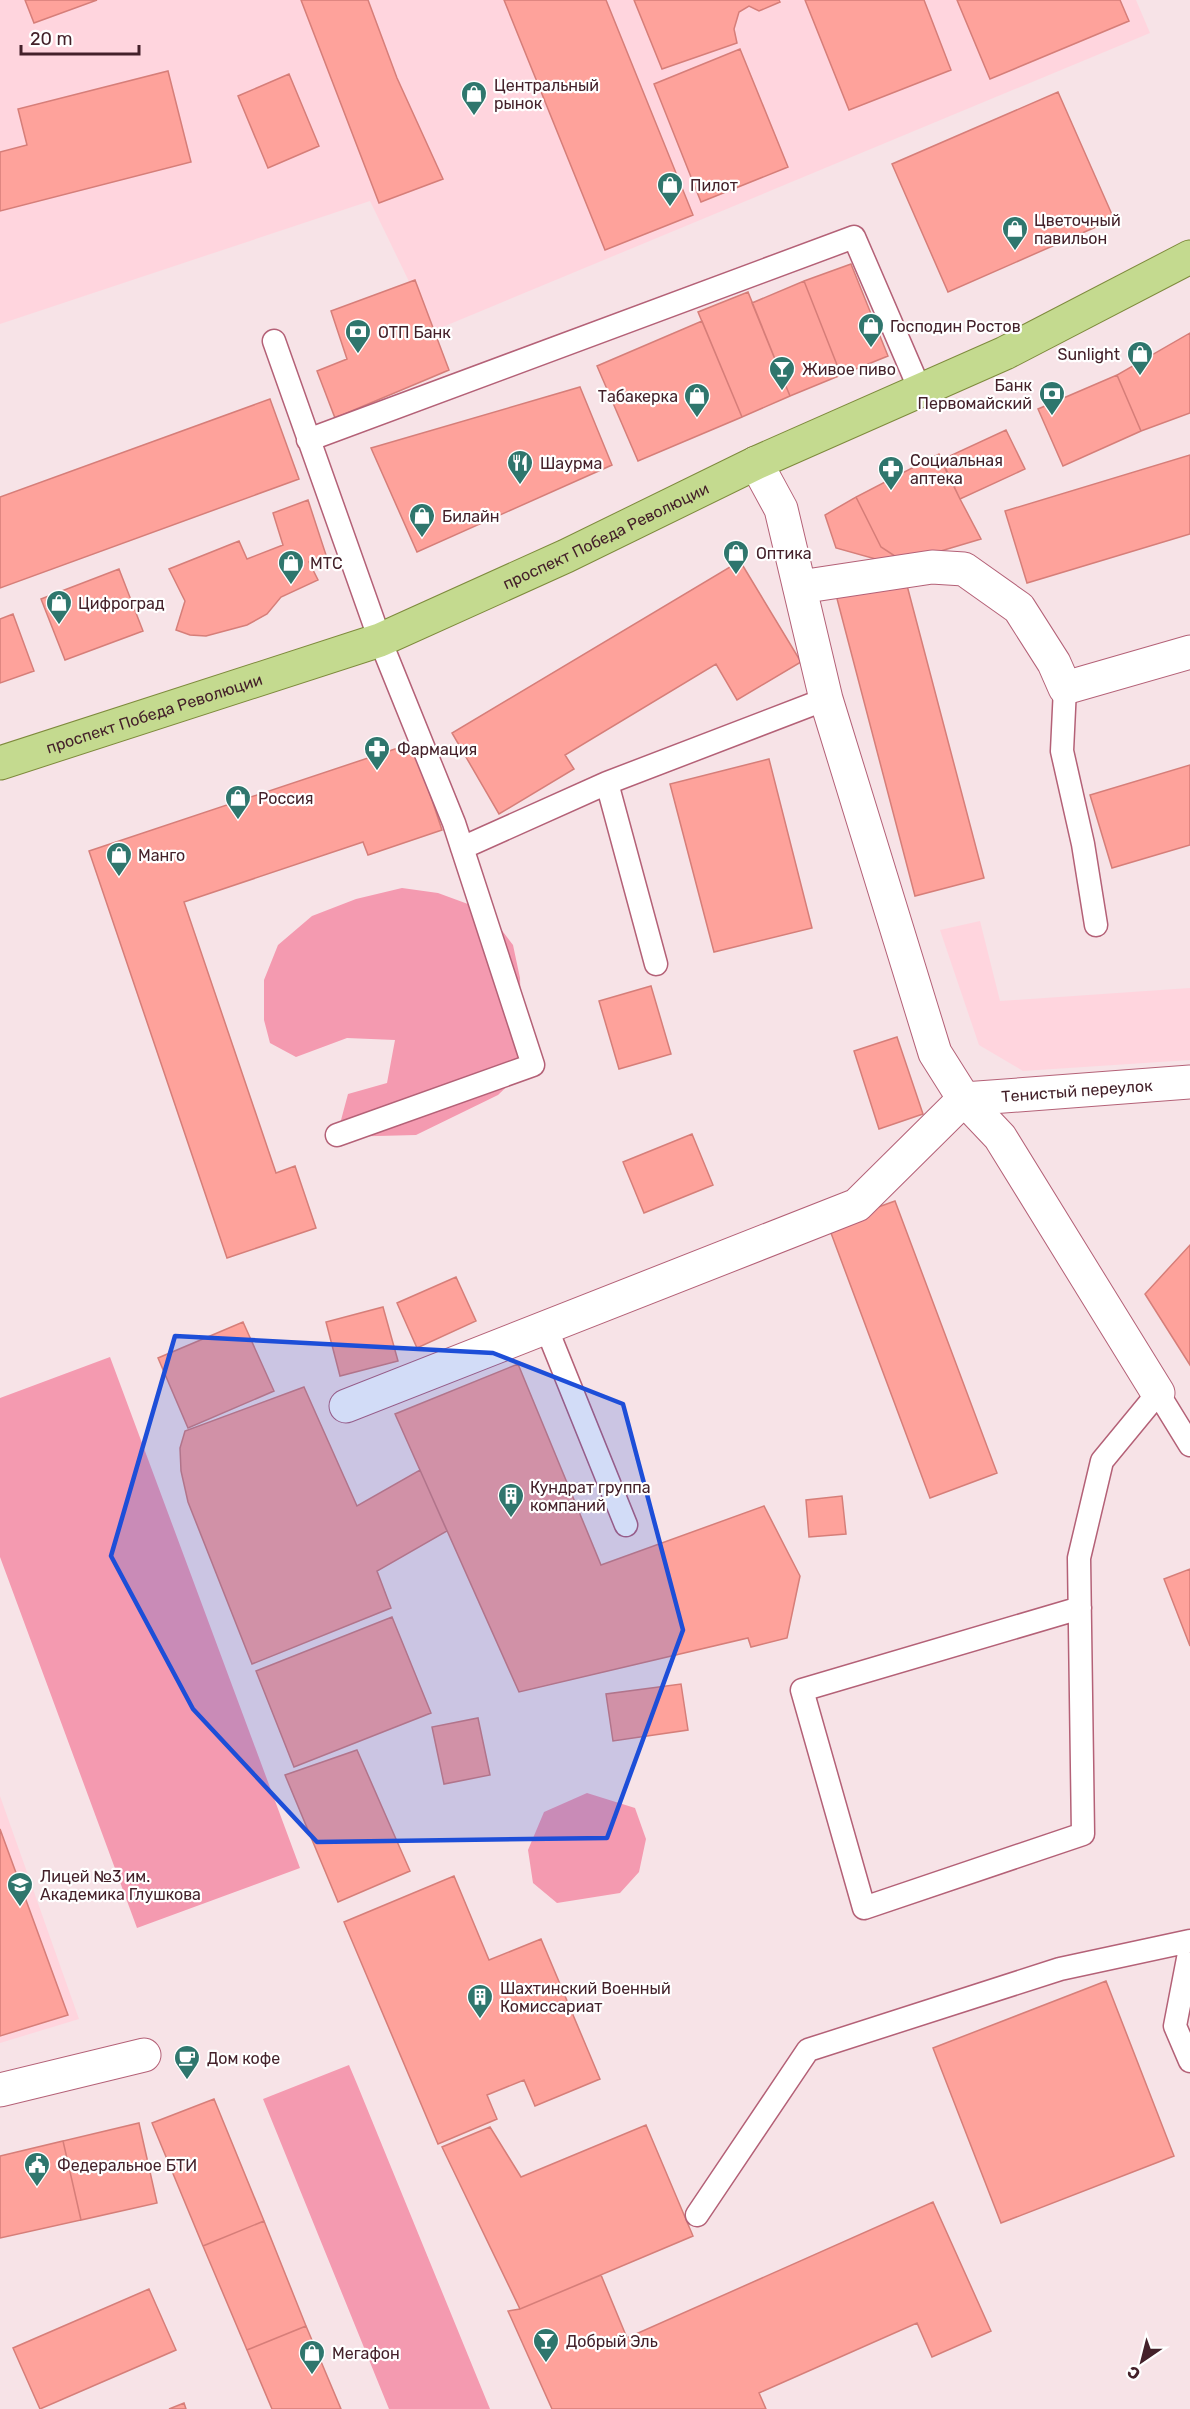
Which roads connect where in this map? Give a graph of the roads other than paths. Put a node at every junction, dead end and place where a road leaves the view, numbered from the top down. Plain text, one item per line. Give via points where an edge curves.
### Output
1 (1190, 257) edge
2 (274, 341) dead end
3 (920, 390) junction
4 (308, 440) junction
5 (756, 463) junction
6 (800, 587) junction
7 (380, 640) junction
8 (1190, 652) edge
9 (1065, 688) junction
10 (826, 699) junction
11 (0, 763) edge
12 (607, 783) junction
13 (462, 848) junction
14 (1096, 925) dead end
15 (656, 963) dead end
16 (1190, 1082) edge
17 (964, 1099) junction
18 (337, 1135) dead end
19 (546, 1327) junction
20 (1158, 1393) junction
21 (346, 1406) dead end
22 (1190, 1445) edge
23 (626, 1525) dead end
24 (1080, 1608) junction
25 (1190, 1941) edge
26 (1190, 1948) edge
27 (144, 2055) dead end
28 (1190, 2061) edge
29 (0, 2090) edge
30 (697, 2215) dead end

1 - 3 main road, проспект Победа Революции via 1005,353
2 - 4 lane
3 - 4 lane via 854,237
3 - 5 main road, проспект Победа Революции
4 - 7 lane
5 - 6 street via 781,509
5 - 7 main road, проспект Победа Революции
6 - 9 street via 932,567 964,569 1019,608
6 - 10 street
7 - 11 main road, проспект Победа Революции
7 - 13 lane
8 - 9 street
9 - 14 lane via 1062,751
10 - 12 lane
10 - 17 street via 935,1053
12 - 13 lane
12 - 15 lane
13 - 18 lane via 533,1065
16 - 17 street, Тенистый переулок
17 - 19 street via 857,1205
17 - 20 street via 1000,1137
19 - 21 street
19 - 23 lane
20 - 22 lane
20 - 24 lane via 1102,1461 1078,1558
24 - 24 lane via 1083,1834 864,1908 802,1690
25 - 30 lane via 1060,1969 808,2050
26 - 28 lane via 1175,2026
27 - 29 street

